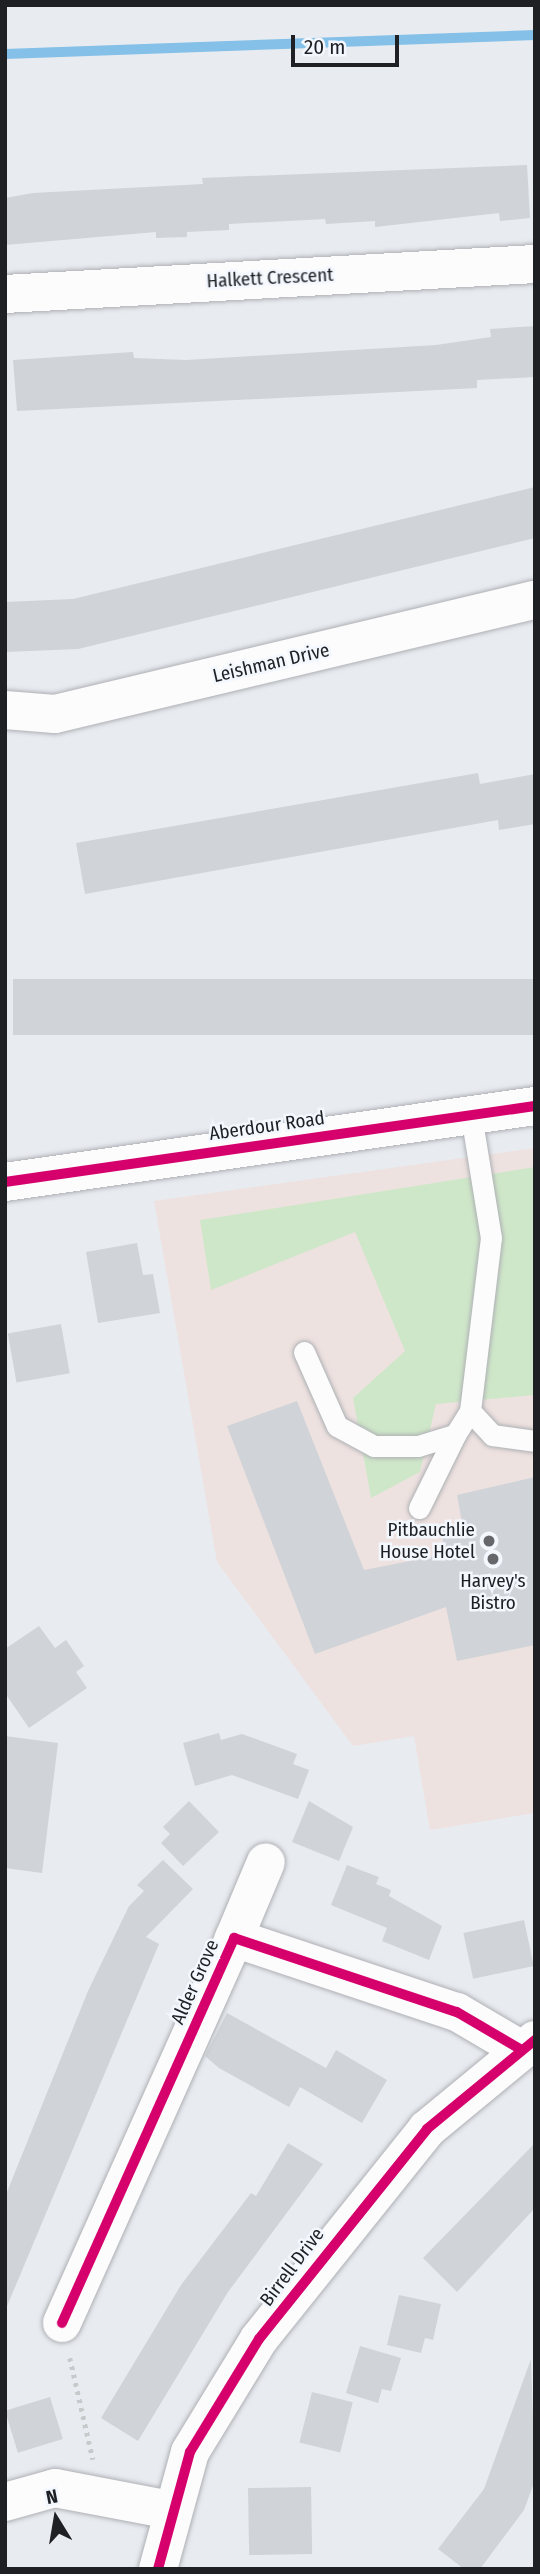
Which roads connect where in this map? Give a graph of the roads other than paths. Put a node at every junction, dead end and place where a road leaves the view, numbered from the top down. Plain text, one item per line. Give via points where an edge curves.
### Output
1 (535, 264) edge
2 (5, 294) edge
3 (535, 600) edge
4 (5, 710) edge
5 (535, 1106) edge
6 (471, 1114) junction
7 (5, 1182) edge
8 (304, 1352) dead end
9 (470, 1410) junction
10 (455, 1435) junction
11 (535, 1441) edge
12 (419, 1508) dead end
13 (266, 1862) dead end
14 (233, 1938) junction
15 (528, 2044) edge
16 (62, 2323) road end
17 (5, 2502) edge
18 (170, 2510) junction
19 (158, 2569) edge

1 - 2 street, Halkett Crescent
3 - 4 street, Leishman Drive via 55,714
5 - 6 street, Aberdour Road
6 - 7 street, Aberdour Road
6 - 9 lane via 491,1238
8 - 10 lane via 337,1426 374,1446 418,1446
9 - 10 lane
9 - 11 lane via 492,1435
10 - 12 lane
13 - 14 street, Alder Grove
14 - 15 street, Alder Grove via 457,2012
14 - 16 street, Alder Grove via 112,2246
15 - 18 street, Birrell Drive via 427,2129 314,2267 222,2394 190,2452
17 - 18 street via 55,2488
18 - 19 street, Birrell Drive

